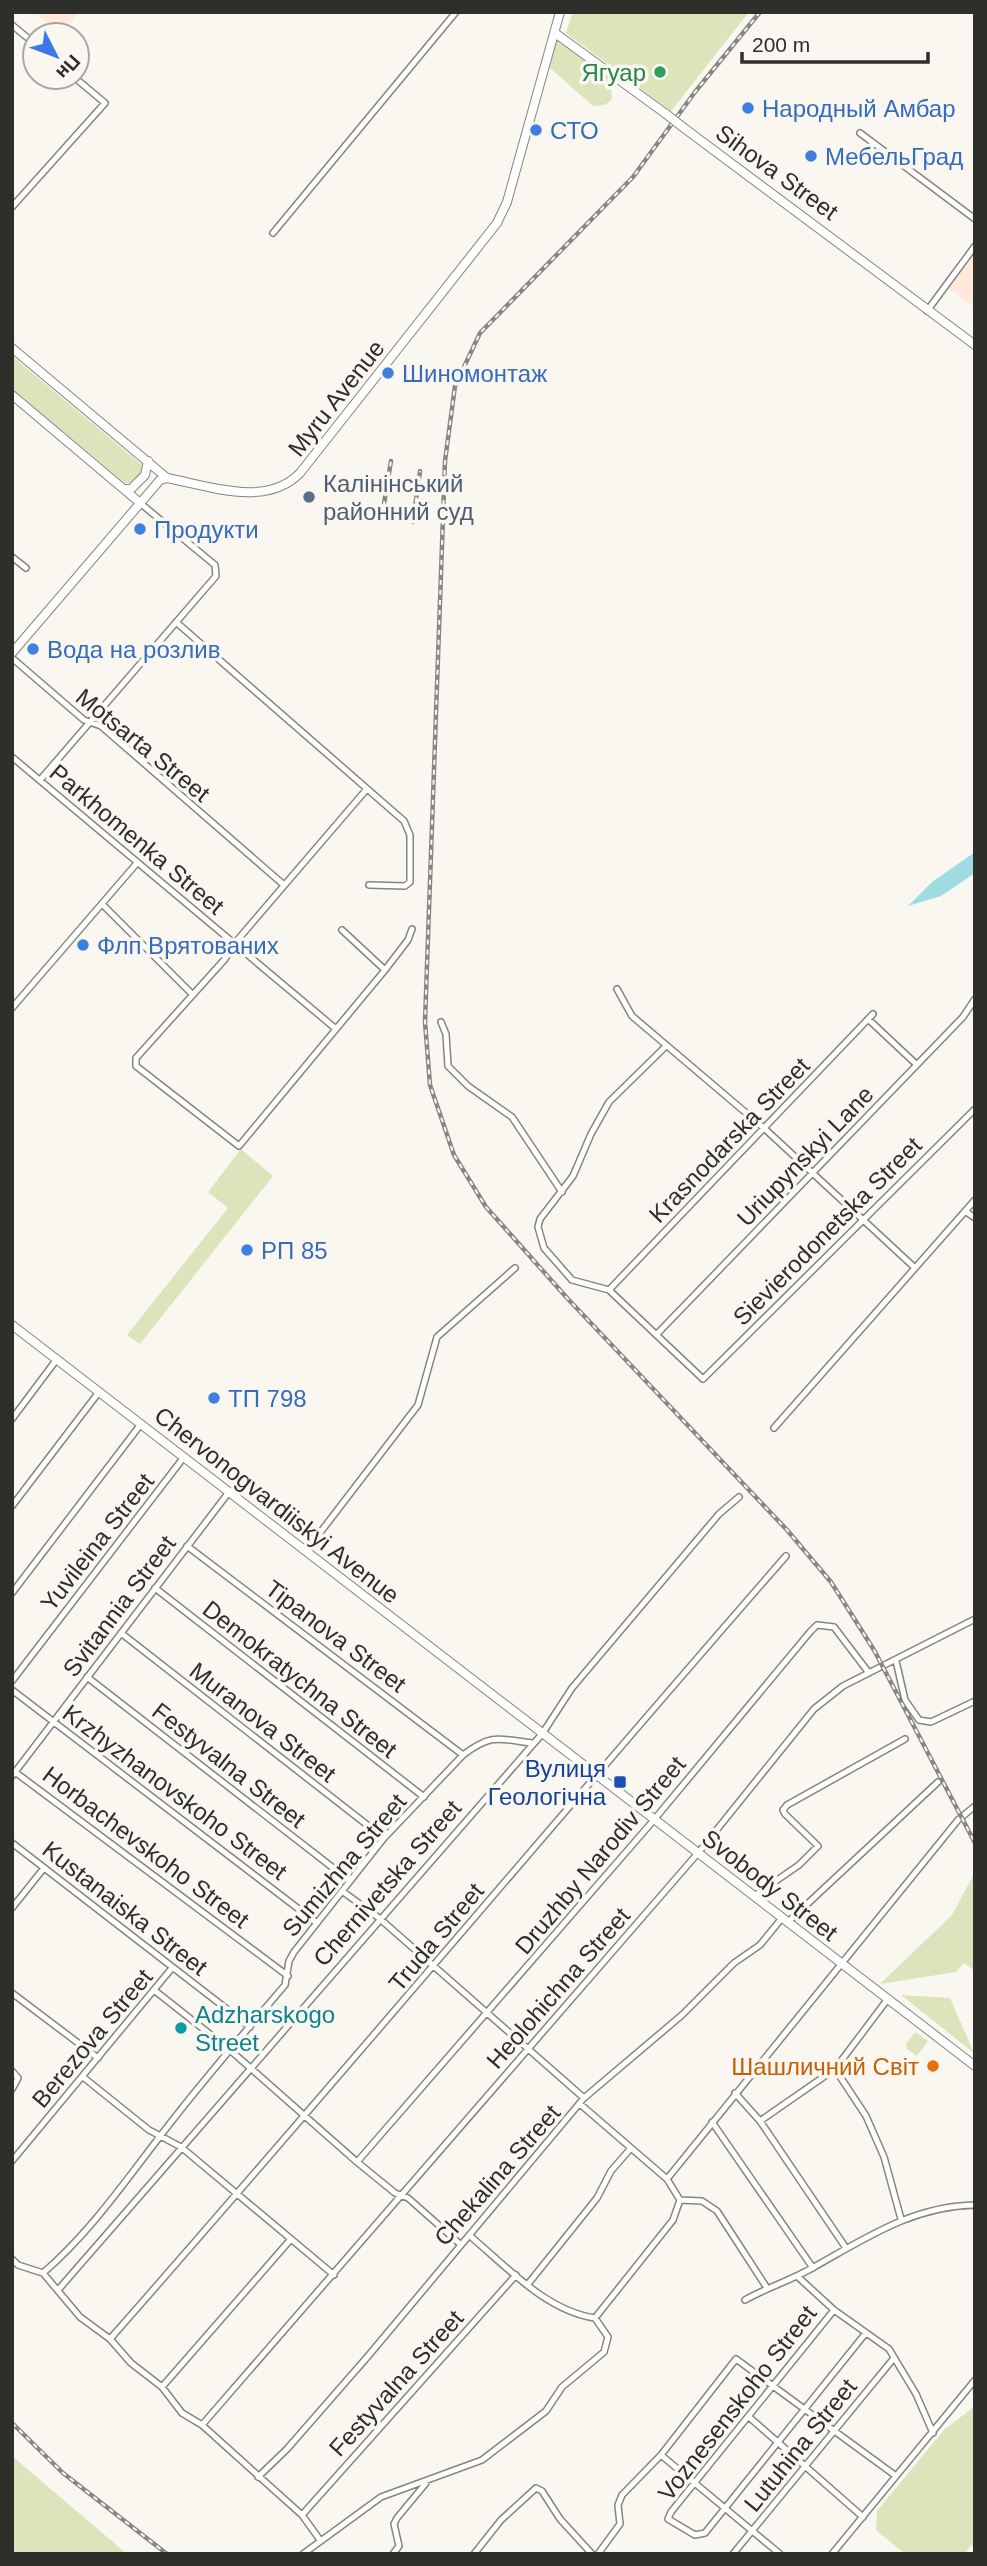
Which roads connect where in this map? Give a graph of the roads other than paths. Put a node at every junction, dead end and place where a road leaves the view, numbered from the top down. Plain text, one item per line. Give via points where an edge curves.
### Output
1 (456, 12) edge
2 (560, 12) edge
3 (555, 33) junction
4 (91, 91) edge
5 (860, 132) dead end
6 (12, 207) edge
7 (975, 219) edge
8 (273, 233) dead end
9 (975, 246) edge
10 (927, 312) junction
11 (975, 345) edge
12 (12, 348) edge
13 (12, 395) edge
14 (148, 461) junction
15 (167, 478) junction
16 (124, 489) junction
17 (139, 502) junction
18 (12, 557) edge
19 (26, 568) dead end
20 (176, 622) junction
21 (12, 656) edge
22 (90, 721) junction
23 (12, 757) edge
24 (40, 780) junction
25 (366, 790) junction
26 (138, 863) junction
27 (284, 885) junction
28 (369, 885) dead end
29 (102, 904) junction
30 (412, 929) dead end
31 (342, 930) dead end
32 (234, 944) junction
33 (385, 970) junction
34 (617, 989) dead end
35 (192, 995) junction
36 (975, 999) edge
37 (12, 1008) edge
38 (441, 1022) dead end
39 (336, 1029) junction
40 (666, 1046) junction
41 (916, 1064) junction
42 (975, 1109) edge
43 (765, 1129) junction
44 (812, 1174) junction
45 (562, 1192) junction
46 (975, 1200) edge
47 (965, 1211) junction
48 (975, 1218) edge
49 (862, 1222) junction
50 (515, 1268) dead end
51 (914, 1268) junction
52 (609, 1290) junction
53 (13, 1328) edge
54 (657, 1334) junction
55 (57, 1359) junction
56 (99, 1392) junction
57 (12, 1419) edge
58 (141, 1424) junction
59 (774, 1427) dead end
60 (184, 1457) junction
61 (229, 1492) junction
62 (739, 1497) dead end
63 (12, 1506) edge
64 (187, 1546) junction
65 (306, 1551) junction
66 (786, 1556) dead end
67 (155, 1588) junction
68 (12, 1593) edge
69 (975, 1619) edge
70 (121, 1633) junction
71 (896, 1661) junction
72 (869, 1673) junction
73 (87, 1677) junction
74 (12, 1681) edge
75 (12, 1690) edge
76 (975, 1701) edge
77 (54, 1720) junction
78 (542, 1734) junction
79 (905, 1739) dead end
80 (532, 1743) junction
81 (463, 1755) junction
82 (596, 1773) junction
83 (14, 1774) edge
84 (938, 1782) dead end
85 (424, 1797) junction
86 (975, 1806) edge
87 (653, 1821) junction
88 (384, 1838) junction
89 (12, 1843) edge
90 (698, 1853) junction
91 (44, 1868) junction
92 (350, 1881) junction
93 (342, 1891) junction
94 (753, 1896) junction
95 (12, 1908) edge
96 (379, 1918) junction
97 (785, 1920) junction
98 (317, 1923) junction
99 (840, 1963) junction
100 (434, 1967) junction
101 (172, 1968) junction
102 (288, 1976) junction
103 (154, 1990) junction
104 (12, 1993) edge
105 (887, 2000) junction
106 (488, 2014) junction
107 (250, 2027) junction
108 (230, 2050) junction
109 (528, 2050) junction
110 (98, 2058) junction
111 (975, 2066) edge
112 (251, 2068) junction
113 (835, 2069) junction
114 (12, 2071) edge
115 (83, 2077) junction
116 (12, 2089) edge
117 (735, 2093) junction
118 (582, 2101) junction
119 (303, 2117) junction
120 (760, 2121) junction
121 (712, 2122) junction
122 (160, 2136) junction
123 (181, 2147) junction
124 (631, 2148) junction
125 (12, 2161) edge
126 (357, 2162) junction
127 (667, 2179) junction
128 (237, 2194) junction
129 (401, 2196) junction
130 (680, 2200) junction
131 (975, 2205) edge
132 (901, 2219) junction
133 (470, 2236) junction
134 (291, 2239) junction
135 (460, 2244) junction
136 (846, 2248) junction
137 (12, 2259) edge
138 (813, 2268) junction
139 (43, 2273) junction
140 (334, 2275) junction
141 (516, 2275) junction
142 (797, 2276) junction
143 (527, 2284) junction
144 (766, 2288) junction
145 (58, 2290) junction
146 (745, 2300) dead end
147 (834, 2310) junction
148 (595, 2318) junction
149 (865, 2334) junction
150 (110, 2339) junction
151 (894, 2358) junction
152 (975, 2380) edge
153 (162, 2387) junction
154 (773, 2387) junction
155 (804, 2409) junction
156 (748, 2417) junction
157 (202, 2426) junction
158 (835, 2431) junction
159 (933, 2433) junction
160 (778, 2442) junction
161 (661, 2455) junction
162 (806, 2466) junction
163 (896, 2476) junction
164 (258, 2477) junction
165 (426, 2483) junction
166 (695, 2484) junction
167 (725, 2509) junction
168 (302, 2515) junction
169 (863, 2517) junction
170 (752, 2531) junction
171 (320, 2540) junction
172 (303, 2554) edge
173 (393, 2554) edge
174 (474, 2554) edge
175 (592, 2554) edge
176 (598, 2554) edge
177 (733, 2554) edge
178 (780, 2554) edge
179 (832, 2554) edge

1 - 8 street
2 - 3 main road, Myru Avenue
3 - 10 main road, Sihova Street, bridge via 813,221
3 - 15 main road, Myru Avenue via 497,223 300,473 279,490 266,492
4 - 6 street via 105,103
5 - 7 street
9 - 10 street
10 - 11 main road, Sihova Street
12 - 14 main road
13 - 16 main road
14 - 15 main road
14 - 16 main road via 145,475 131,489
15 - 17 main road
16 - 17 main road
17 - 20 street via 218,570
17 - 21 main road
18 - 19 street
20 - 22 street
20 - 25 street
21 - 22 street, Motsarta Street
22 - 24 street
22 - 27 street, Motsarta Street
23 - 24 street, Parkhomenka Street
24 - 26 street, Parkhomenka Street
25 - 27 street
25 - 28 street via 404,821 410,835 409,884
26 - 29 street
26 - 32 street, Parkhomenka Street
27 - 32 street
29 - 35 street
29 - 37 street
30 - 33 street
31 - 33 street
32 - 35 street
32 - 39 street, Parkhomenka Street
33 - 39 street
34 - 40 street via 632,1016
35 - 39 street via 136,1058 136,1066 239,1146
36 - 41 street, Uriupynskyi Lane
38 - 45 street via 448,1066 512,1116
40 - 43 street
40 - 45 street via 609,1102
41 - 43 street, Krasnodarska Street via 871,1016
41 - 44 street, Uriupynskyi Lane
42 - 49 street, Sievierodonetska Street
43 - 44 street
43 - 52 street, Krasnodarska Street
44 - 49 street
44 - 54 street, Uriupynskyi Lane
45 - 52 street via 540,1219 544,1248 572,1280
46 - 47 street
47 - 48 street
47 - 51 street
49 - 51 street
49 - 54 street, Sievierodonetska Street via 705,1378
50 - 65 street via 437,1337 418,1405
51 - 59 street
52 - 54 street
53 - 55 main road, Chervonogvardiiskyi Avenue
55 - 56 main road, Chervonogvardiiskyi Avenue
55 - 57 street
56 - 58 main road, Chervonogvardiiskyi Avenue
56 - 63 street
58 - 60 main road, Chervonogvardiiskyi Avenue
58 - 68 street
60 - 61 main road, Chervonogvardiiskyi Avenue
60 - 74 street, Yuvileina Street
61 - 64 street, Svitannia Street
61 - 65 main road, Chervonogvardiiskyi Avenue
62 - 78 street, Chernivetska Street via 719,1514 596,1658
64 - 67 street, Svitannia Street
64 - 81 street, Tipanova Street
65 - 78 main road, Chervonogvardiiskyi Avenue
66 - 82 street, Truda Street
67 - 70 street, Svitannia Street
67 - 85 street, Demokratychna Street
69 - 71 street, Heolohichna Street
70 - 73 street, Svitannia Street
70 - 88 street, Muranova Street
71 - 72 street, Heolohichna Street
71 - 76 street via 905,1700 919,1720 931,1722
72 - 87 street, Druzhby Narodiv Street via 834,1627 817,1625
72 - 90 street, Heolohichna Street via 814,1709
73 - 77 street, Svitannia Street
73 - 92 street, Festyvalna Street
75 - 77 street, Krzhyzhanovskoho Street
77 - 83 street, Svitannia Street
77 - 98 street, Krzhyzhanovskoho Street
78 - 80 street, Chernivetska Street
78 - 82 main road, Svobody Street
79 - 94 street via 787,1805 785,1814 818,1846
80 - 81 street, Sumizhna Street via 488,1738
80 - 96 street, Chernivetska Street
81 - 85 street, Sumizhna Street
82 - 87 main road, Svobody Street
82 - 100 street, Truda Street
83 - 102 street, Horbachevskoho Street
84 - 97 street, Chekalina Street
85 - 88 street, Sumizhna Street
86 - 99 street via 958,1820
87 - 90 main road, Svobody Street
87 - 106 street, Druzhby Narodiv Street
88 - 92 street, Sumizhna Street
89 - 91 street, Kustanaiska Street
90 - 94 main road, Svobody Street
90 - 109 street, Heolohichna Street
91 - 95 street
91 - 101 street, Kustanaiska Street
92 - 93 street, Sumizhna Street
93 - 96 street
93 - 98 street, Sumizhna Street
94 - 97 main road, Svobody Street
96 - 100 street
96 - 112 street, Chernivetska Street
97 - 99 main road, Svobody Street
97 - 118 street, Chekalina Street
98 - 102 street, Sumizhna Street via 289,1961
99 - 105 main road, Svobody Street
99 - 117 street
100 - 106 street
100 - 119 street, Truda Street
101 - 103 street, Berezova Street
101 - 107 street, Kustanaiska Street
102 - 107 street, Sumizhna Street
103 - 108 street
103 - 110 street, Berezova Street
104 - 110 street
105 - 111 main road, Svobody Street
105 - 113 street
106 - 109 street
106 - 126 street, Druzhby Narodiv Street
107 - 108 street, Sumizhna Street
108 - 112 street
108 - 122 street, Sumizhna Street
109 - 118 street
109 - 129 street, Heolohichna Street
110 - 115 street, Berezova Street
112 - 119 street
112 - 123 street, Chernivetska Street
113 - 120 street
113 - 132 street via 866,2116 884,2157
114 - 116 street via 18,2078
115 - 122 street
115 - 125 street, Berezova Street
117 - 120 street
117 - 121 street
118 - 124 street
118 - 133 street, Chekalina Street
119 - 126 street
119 - 128 street, Truda Street
120 - 136 street
121 - 127 street
121 - 138 street
122 - 123 street
122 - 139 street, Sumizhna Street via 104,2210
123 - 128 street
123 - 145 street, Chernivetska Street
124 - 127 street
124 - 143 street
126 - 129 street
127 - 130 street
128 - 134 street
128 - 150 street, Truda Street
129 - 135 street
129 - 140 street, Heolohichna Street
130 - 144 street via 702,2201 717,2211
130 - 148 street via 673,2220
131 - 132 street via 928,2210
132 - 136 street
133 - 135 street, Chekalina Street
133 - 141 street
134 - 140 street
134 - 153 street
135 - 164 street, Chekalina Street
136 - 138 street
137 - 139 street
138 - 142 street
139 - 145 street
140 - 157 street, Heolohichna Street
141 - 143 street
141 - 168 street, Festyvalna Street
142 - 144 street
142 - 147 street
143 - 148 street via 576,2315
144 - 146 street
145 - 150 street via 80,2317
147 - 149 street
147 - 154 street, Voznesenskoho Street
148 - 165 street via 608,2337 604,2352 562,2387 546,2411 482,2460
149 - 151 street via 876,2338
149 - 155 street
150 - 153 street
151 - 158 street, Lutuhina Street
151 - 159 street
152 - 159 street
153 - 157 street via 182,2413
154 - 155 street
154 - 156 street, Voznesenskoho Street
154 - 161 street via 736,2359
155 - 158 street
155 - 160 street
156 - 160 street
156 - 166 street, Voznesenskoho Street
157 - 164 street
158 - 162 street, Lutuhina Street
158 - 163 street
159 - 163 street
160 - 162 street
160 - 167 street
161 - 166 street
161 - 176 street via 622,2495 620,2524
162 - 169 street
162 - 170 street, Lutuhina Street
163 - 169 street
164 - 168 street
165 - 171 street via 381,2497
165 - 173 street via 394,2524 399,2546
166 - 167 street
166 - 167 street, Voznesenskoho Street via 668,2519 701,2536
167 - 170 street
168 - 171 street
169 - 179 street
170 - 177 street, Lutuhina Street
170 - 178 street
171 - 172 street
174 - 175 street via 501,2520 536,2488

